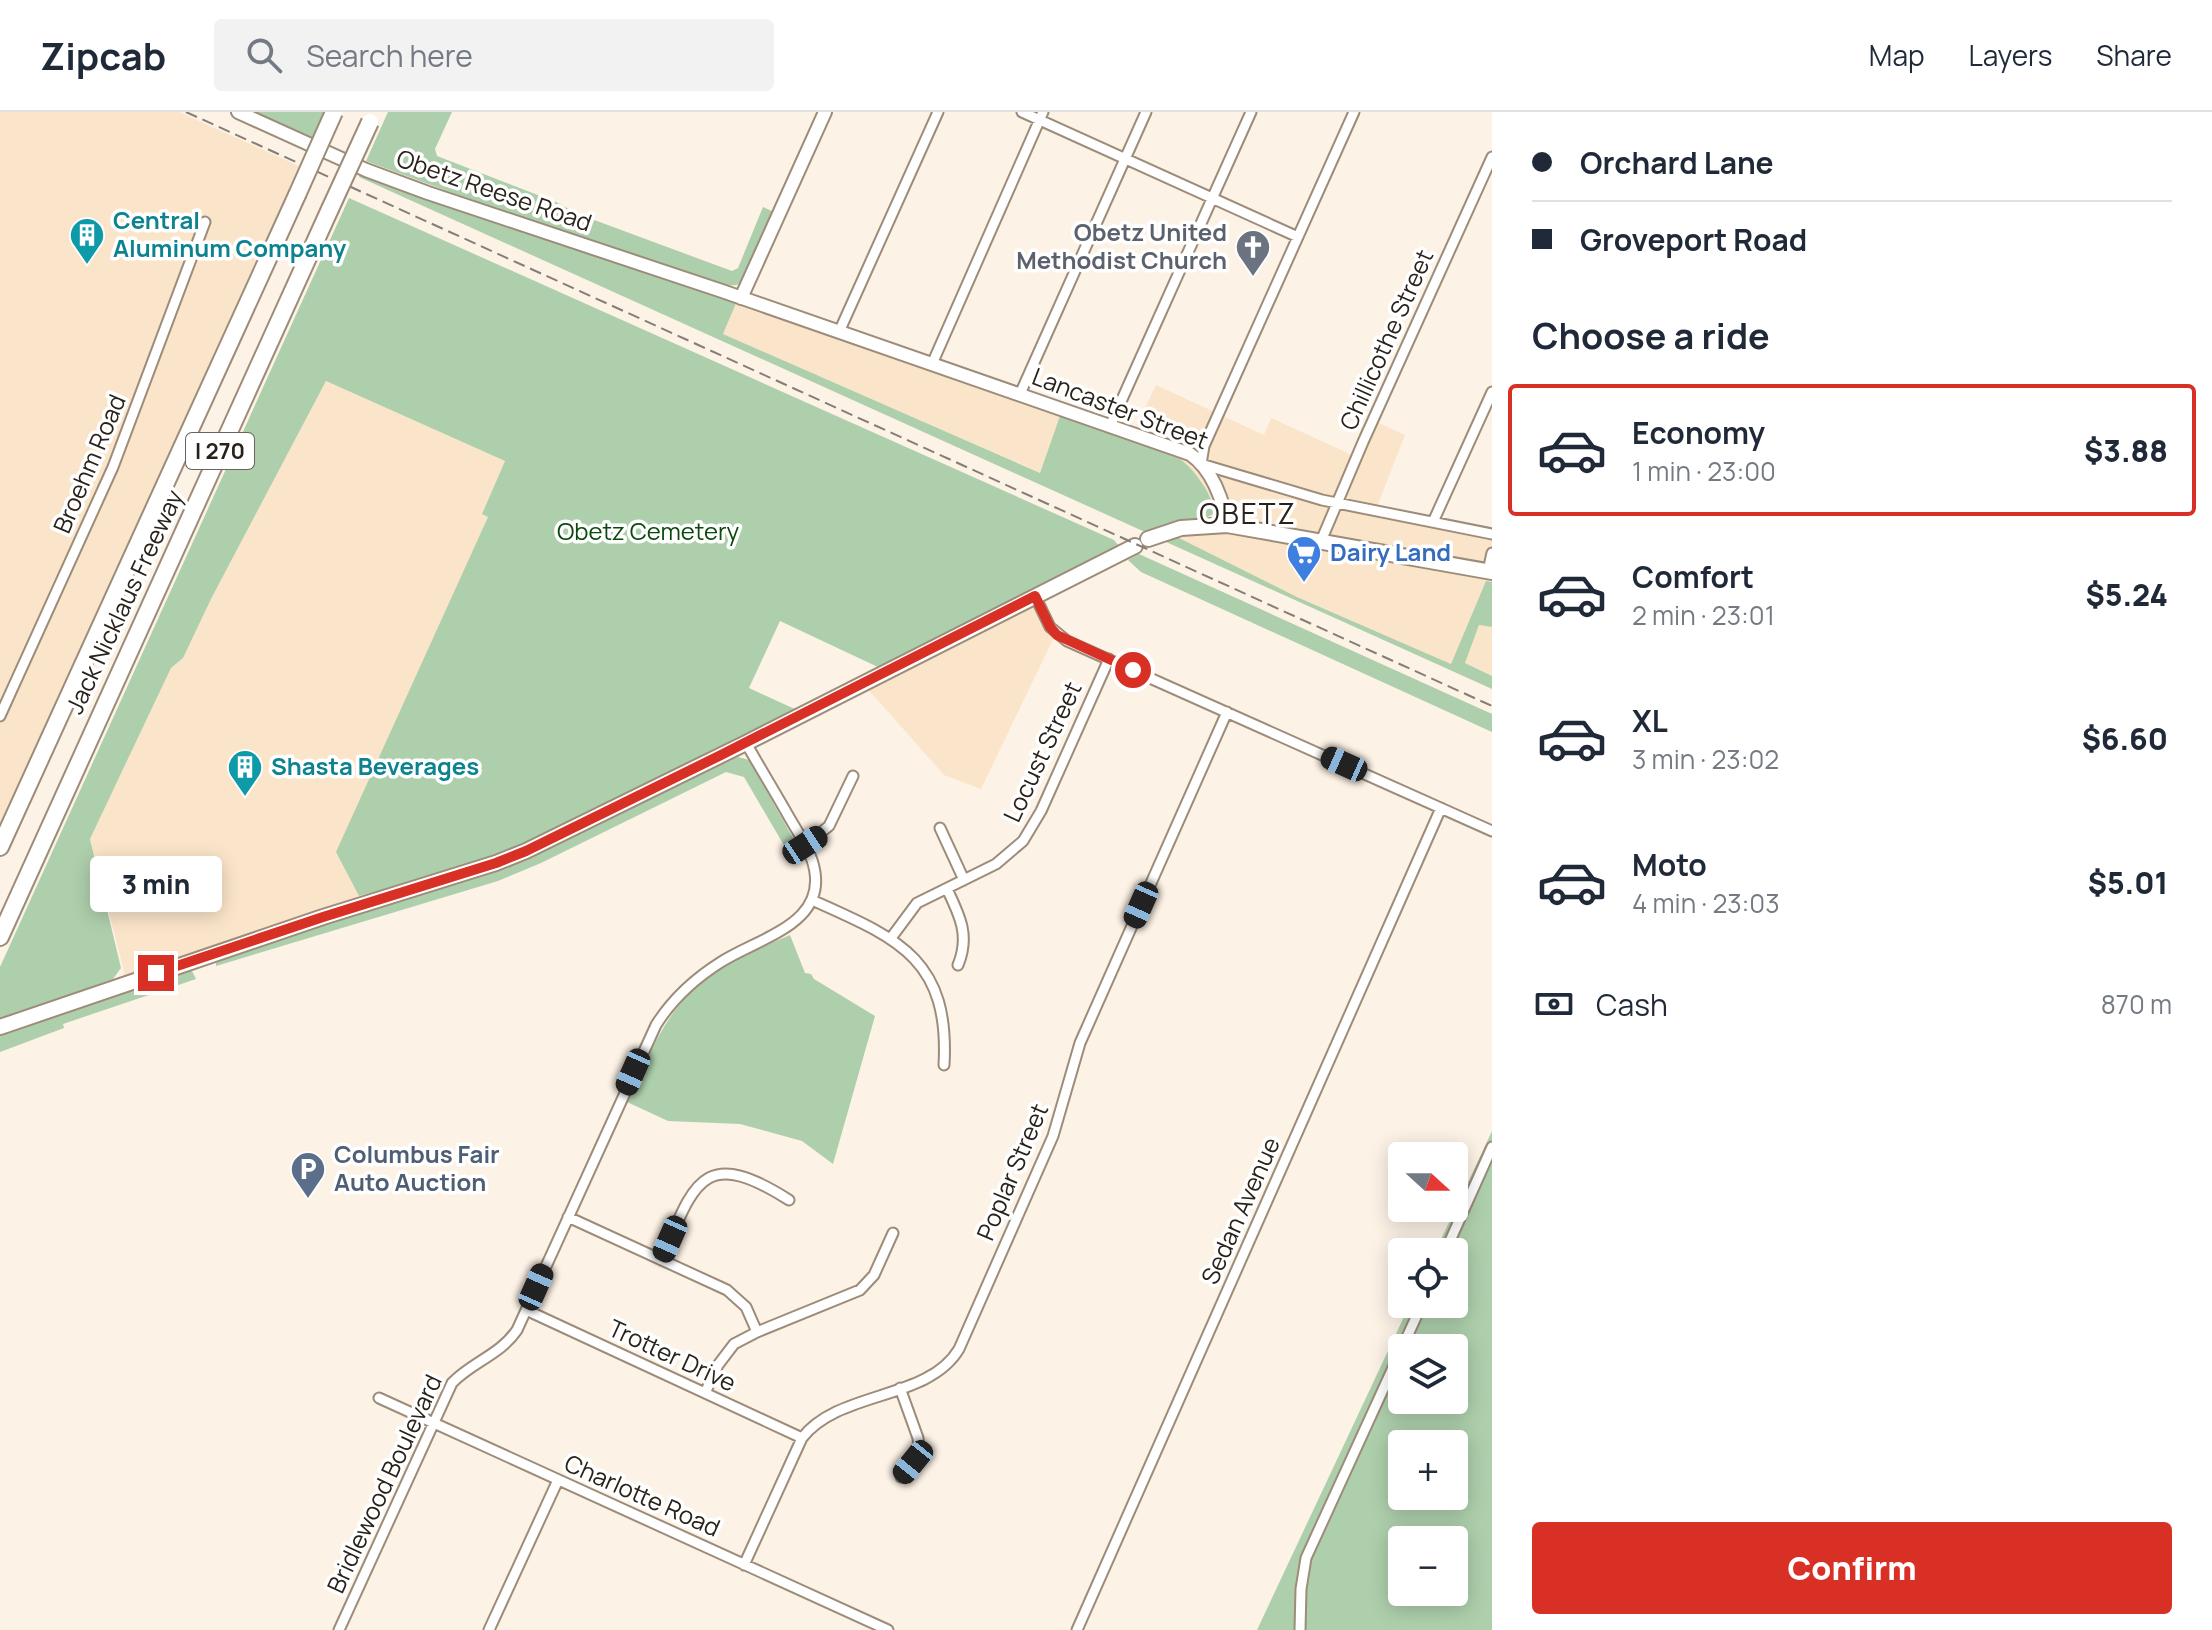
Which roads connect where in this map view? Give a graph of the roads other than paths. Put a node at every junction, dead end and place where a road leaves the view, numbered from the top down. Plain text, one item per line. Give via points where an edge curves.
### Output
1 (238, 112) edge
2 (334, 112) edge
3 (825, 112) edge
4 (938, 112) edge
5 (1022, 112) edge
6 (1146, 112) edge
7 (1251, 112) edge
8 (1354, 112) edge
9 (1041, 116) edge
10 (372, 117) edge
11 (1492, 157) edge
12 (1125, 159) junction
13 (1212, 198) junction
14 (205, 222) dead end
15 (1298, 237) junction
16 (741, 298) junction
17 (839, 332) junction
18 (932, 364) junction
19 (1492, 392) edge
20 (1020, 394) junction
21 (1110, 426) junction
22 (1201, 464) junction
23 (1337, 503) junction
24 (1433, 522) junction
25 (1227, 525) junction
26 (1492, 534) edge
27 (1321, 541) junction
28 (1492, 553) edge
29 (1490, 572) edge
30 (1035, 596) junction
31 (1109, 659) junction
32 (1227, 712) junction
33 (0, 716) edge
34 (746, 743) junction
35 (853, 776) dead end
36 (1441, 808) junction
37 (940, 828) dead end
38 (1492, 831) edge
39 (805, 845) junction
40 (0, 847) edge
41 (964, 880) junction
42 (947, 889) junction
43 (812, 900) junction
44 (0, 937) edge
45 (891, 938) junction
46 (958, 965) dead end
47 (0, 1027) edge
48 (944, 1065) dead end
49 (1492, 1147) edge
50 (789, 1200) dead end
51 (568, 1217) junction
52 (893, 1233) dead end
53 (1451, 1238) edge
54 (661, 1260) junction
55 (526, 1310) junction
56 (757, 1332) junction
57 (1388, 1379) edge
58 (900, 1388) junction
59 (705, 1393) junction
60 (379, 1398) dead end
61 (432, 1423) junction
62 (802, 1438) junction
63 (901, 1477) dead end
64 (558, 1480) junction
65 (744, 1565) junction
66 (339, 1630) edge
67 (489, 1630) edge
68 (888, 1630) edge
69 (1077, 1630) edge
70 (1300, 1630) edge

1 - 16 street, Obetz Reese Road via 366,170
2 - 40 highway, Jack Nicklaus Freeway / I 270, bridge
3 - 16 street
4 - 17 street
5 - 9 street
6 - 12 street
7 - 13 street
8 - 15 street
9 - 12 street
9 - 18 street
10 - 44 highway, Jack Nicklaus Freeway / I 270, bridge
11 - 23 street, Chillicothe Street
12 - 13 street
12 - 20 street
13 - 15 street
13 - 21 street
14 - 33 street, Broehm Road via 110,475
15 - 22 street via 1204,446
16 - 17 street, Lancaster Street
17 - 18 street, Lancaster Street
18 - 20 street, Lancaster Street
19 - 24 street
20 - 21 street, Lancaster Street
21 - 22 street, Lancaster Street via 1190,454
22 - 23 street, Lancaster Street
22 - 25 street via 1221,497
23 - 24 street, Lancaster Street
23 - 27 street, Chillicothe Street
24 - 26 street, Lancaster Street
25 - 27 main road
25 - 30 main road via 1181,528 1142,542
27 - 29 main road
28 - 29 street
30 - 31 street via 1057,635
30 - 34 main road
31 - 32 street
31 - 41 street, Locust Street via 1033,826 1010,854
32 - 36 street
32 - 58 street, Poplar Street via 1080,1043 1053,1136 959,1349 946,1365
34 - 39 street
34 - 47 main road via 496,863
35 - 39 street via 829,826
36 - 38 street
36 - 69 street, Sedan Avenue
37 - 41 street
39 - 43 street via 816,876
41 - 42 street, Locust Street
42 - 45 street, Locust Street via 917,903
42 - 46 street via 964,931
43 - 45 street
43 - 51 street, Bridlewood Boulevard via 794,923 704,974 667,1008
45 - 48 street via 921,966 935,990 944,1020
49 - 53 street
50 - 54 street via 766,1185 733,1175 708,1177 689,1196
51 - 54 street
51 - 55 street, Bridlewood Boulevard
52 - 56 street via 874,1275 860,1290
54 - 56 street via 734,1294
55 - 59 street, Trotter Drive
55 - 61 street, Bridlewood Boulevard via 502,1348 452,1383
56 - 59 street via 729,1350
57 - 70 street via 1306,1558
58 - 62 street, Poplar Street via 824,1418
58 - 63 street via 919,1450
59 - 62 street, Trotter Drive
60 - 61 street, Charlotte Road
61 - 64 street, Charlotte Road
61 - 66 street, Bridlewood Boulevard
62 - 65 street, Poplar Street
64 - 65 street, Charlotte Road
64 - 67 street
65 - 68 street, Charlotte Road

